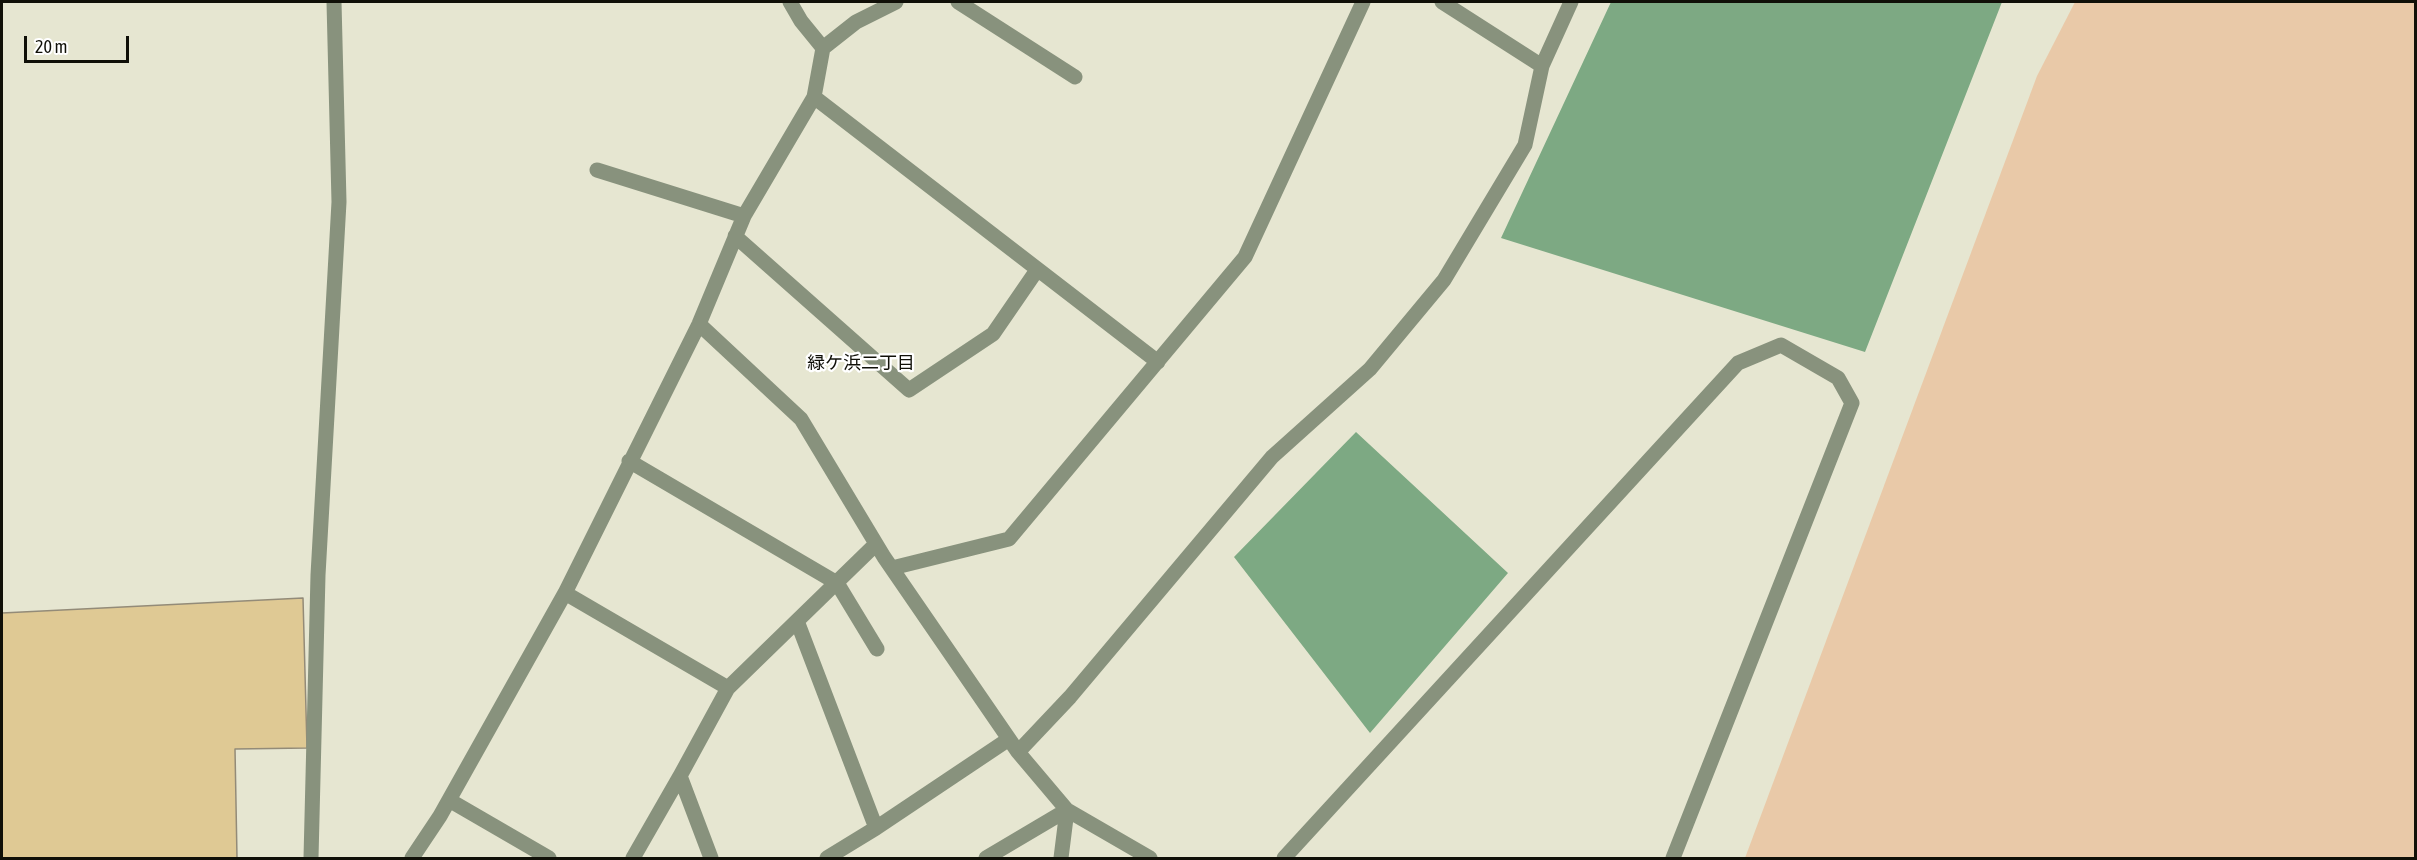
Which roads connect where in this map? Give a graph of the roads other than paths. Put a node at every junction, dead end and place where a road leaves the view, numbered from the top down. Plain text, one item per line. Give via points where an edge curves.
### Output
1 (334, 2) edge
2 (790, 2) edge
3 (896, 2) edge
4 (958, 2) edge
5 (1363, 2) edge
6 (1442, 2) edge
7 (1571, 2) edge
8 (823, 48) junction
9 (1542, 66) junction
10 (1075, 77) dead end
11 (814, 97) junction
12 (597, 170) dead end
13 (744, 216) junction
14 (735, 236) junction
15 (1037, 270) junction
16 (699, 324) junction
17 (1158, 362) junction
18 (629, 461) junction
19 (876, 544) junction
20 (892, 568) junction
21 (837, 583) junction
22 (565, 593) junction
23 (797, 621) junction
24 (877, 649) dead end
25 (728, 688) junction
26 (1009, 739) junction
27 (1018, 752) junction
28 (680, 776) junction
29 (449, 800) junction
30 (1067, 810) junction
31 (876, 828) junction
32 (311, 858) edge
33 (412, 858) edge
34 (549, 858) edge
35 (633, 858) edge
36 (711, 858) edge
37 (827, 858) edge
38 (987, 858) edge
39 (1060, 858) edge
40 (1150, 858) edge
41 (1284, 858) edge
42 (1673, 858) edge

1 - 32 street via 339,202 318,575
2 - 8 street
3 - 8 street via 856,22
4 - 10 street
5 - 17 street via 1245,257
6 - 9 street
7 - 9 street
8 - 11 street
9 - 27 street via 1525,145 1444,280 1370,369 1272,457 1070,698
11 - 13 street
11 - 15 street
12 - 13 street
13 - 14 street
14 - 15 street via 909,390 993,334
14 - 16 street
15 - 17 street
16 - 18 street
16 - 19 street via 801,419
17 - 20 street via 1009,539
18 - 21 street
18 - 22 street
19 - 20 street
19 - 21 street
20 - 26 street
21 - 23 street
21 - 24 street
22 - 25 street
22 - 29 street
23 - 25 street
23 - 31 street
25 - 28 street
26 - 27 street
26 - 31 street
27 - 30 street
28 - 35 street
28 - 36 street
29 - 33 street
29 - 34 street
30 - 38 street
30 - 39 street
30 - 40 street
31 - 37 street
41 - 42 street via 1738,363 1781,345 1838,378 1852,403

